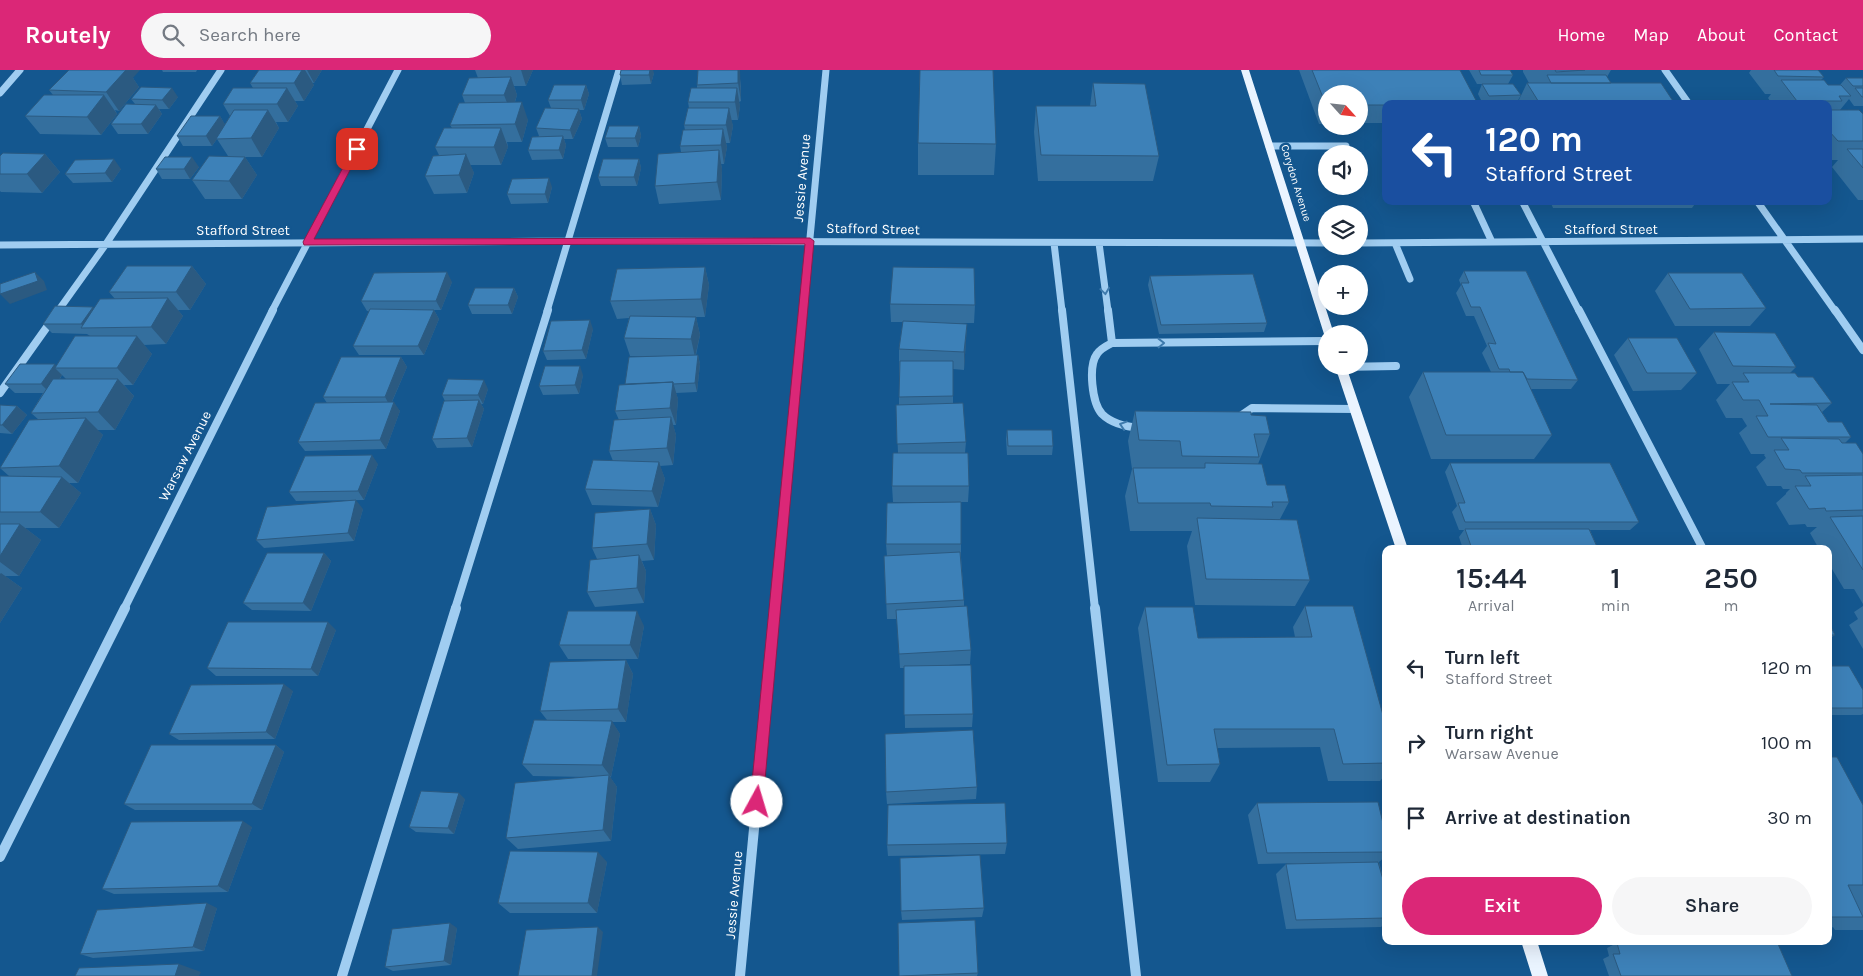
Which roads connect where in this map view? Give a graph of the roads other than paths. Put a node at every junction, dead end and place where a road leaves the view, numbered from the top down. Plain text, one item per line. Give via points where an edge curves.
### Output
1 (20, 70) edge
2 (221, 70) edge
3 (398, 70) edge
4 (619, 70) edge
5 (826, 70) edge
6 (1245, 70) edge
7 (1665, 70) edge
8 (0, 93) edge
9 (1686, 100) edge
10 (1269, 146) junction
11 (1318, 146) edge
12 (1475, 205) edge
13 (1524, 205) edge
14 (1760, 205) edge
15 (1863, 239) edge
16 (1786, 240) junction
17 (568, 241) junction
18 (810, 241) junction
19 (307, 242) junction
20 (1492, 242) junction
21 (1542, 242) junction
22 (1054, 243) junction
23 (1099, 243) junction
24 (1299, 243) junction
25 (1318, 243) edge
26 (1368, 243) edge
27 (1395, 243) junction
28 (106, 244) junction
29 (0, 245) edge
30 (1410, 279) dead end
31 (1327, 325) edge
32 (1318, 341) edge
33 (1112, 343) junction
34 (1863, 350) edge
35 (1368, 366) edge
36 (1396, 366) dead end
37 (1343, 375) edge
38 (0, 393) edge
39 (1355, 409) junction
40 (1232, 422) edge
41 (1152, 428) edge
42 (1401, 545) edge
43 (1701, 545) edge
44 (0, 857) edge
45 (1530, 945) edge
46 (342, 976) edge
47 (740, 976) edge
48 (1136, 976) edge
49 (1540, 976) edge

1 - 8 street
2 - 28 street
3 - 19 street, Warsaw Avenue
4 - 17 street
5 - 18 street, Jessie Avenue
6 - 10 main road, Corydon Avenue
7 - 9 street
10 - 11 street
10 - 24 main road, Corydon Avenue
12 - 20 street
13 - 21 street
14 - 16 street
15 - 16 street, Stafford Street
16 - 21 street, Stafford Street
16 - 34 street
17 - 18 street, Stafford Street
17 - 19 street, Stafford Street
17 - 46 street
18 - 22 street, Stafford Street
18 - 47 street, Jessie Avenue
19 - 28 street, Stafford Street
19 - 44 street, Warsaw Avenue
20 - 21 street, Stafford Street
20 - 27 street, Stafford Street
21 - 43 street
22 - 23 street, Stafford Street
22 - 48 street
23 - 24 street, Stafford Street
23 -> 33 street
24 - 25 street, Stafford Street
24 - 31 main road, Corydon Avenue
26 - 27 street, Stafford Street
27 - 30 street
28 - 29 street, Stafford Street
28 - 38 street
33 -> 32 lane
41 -> 33 street via 1120,425 1100,412 1091,368 1101,348
35 - 36 street
37 - 39 main road
39 - 40 street via 1252,408
39 - 42 main road
45 - 49 main road

